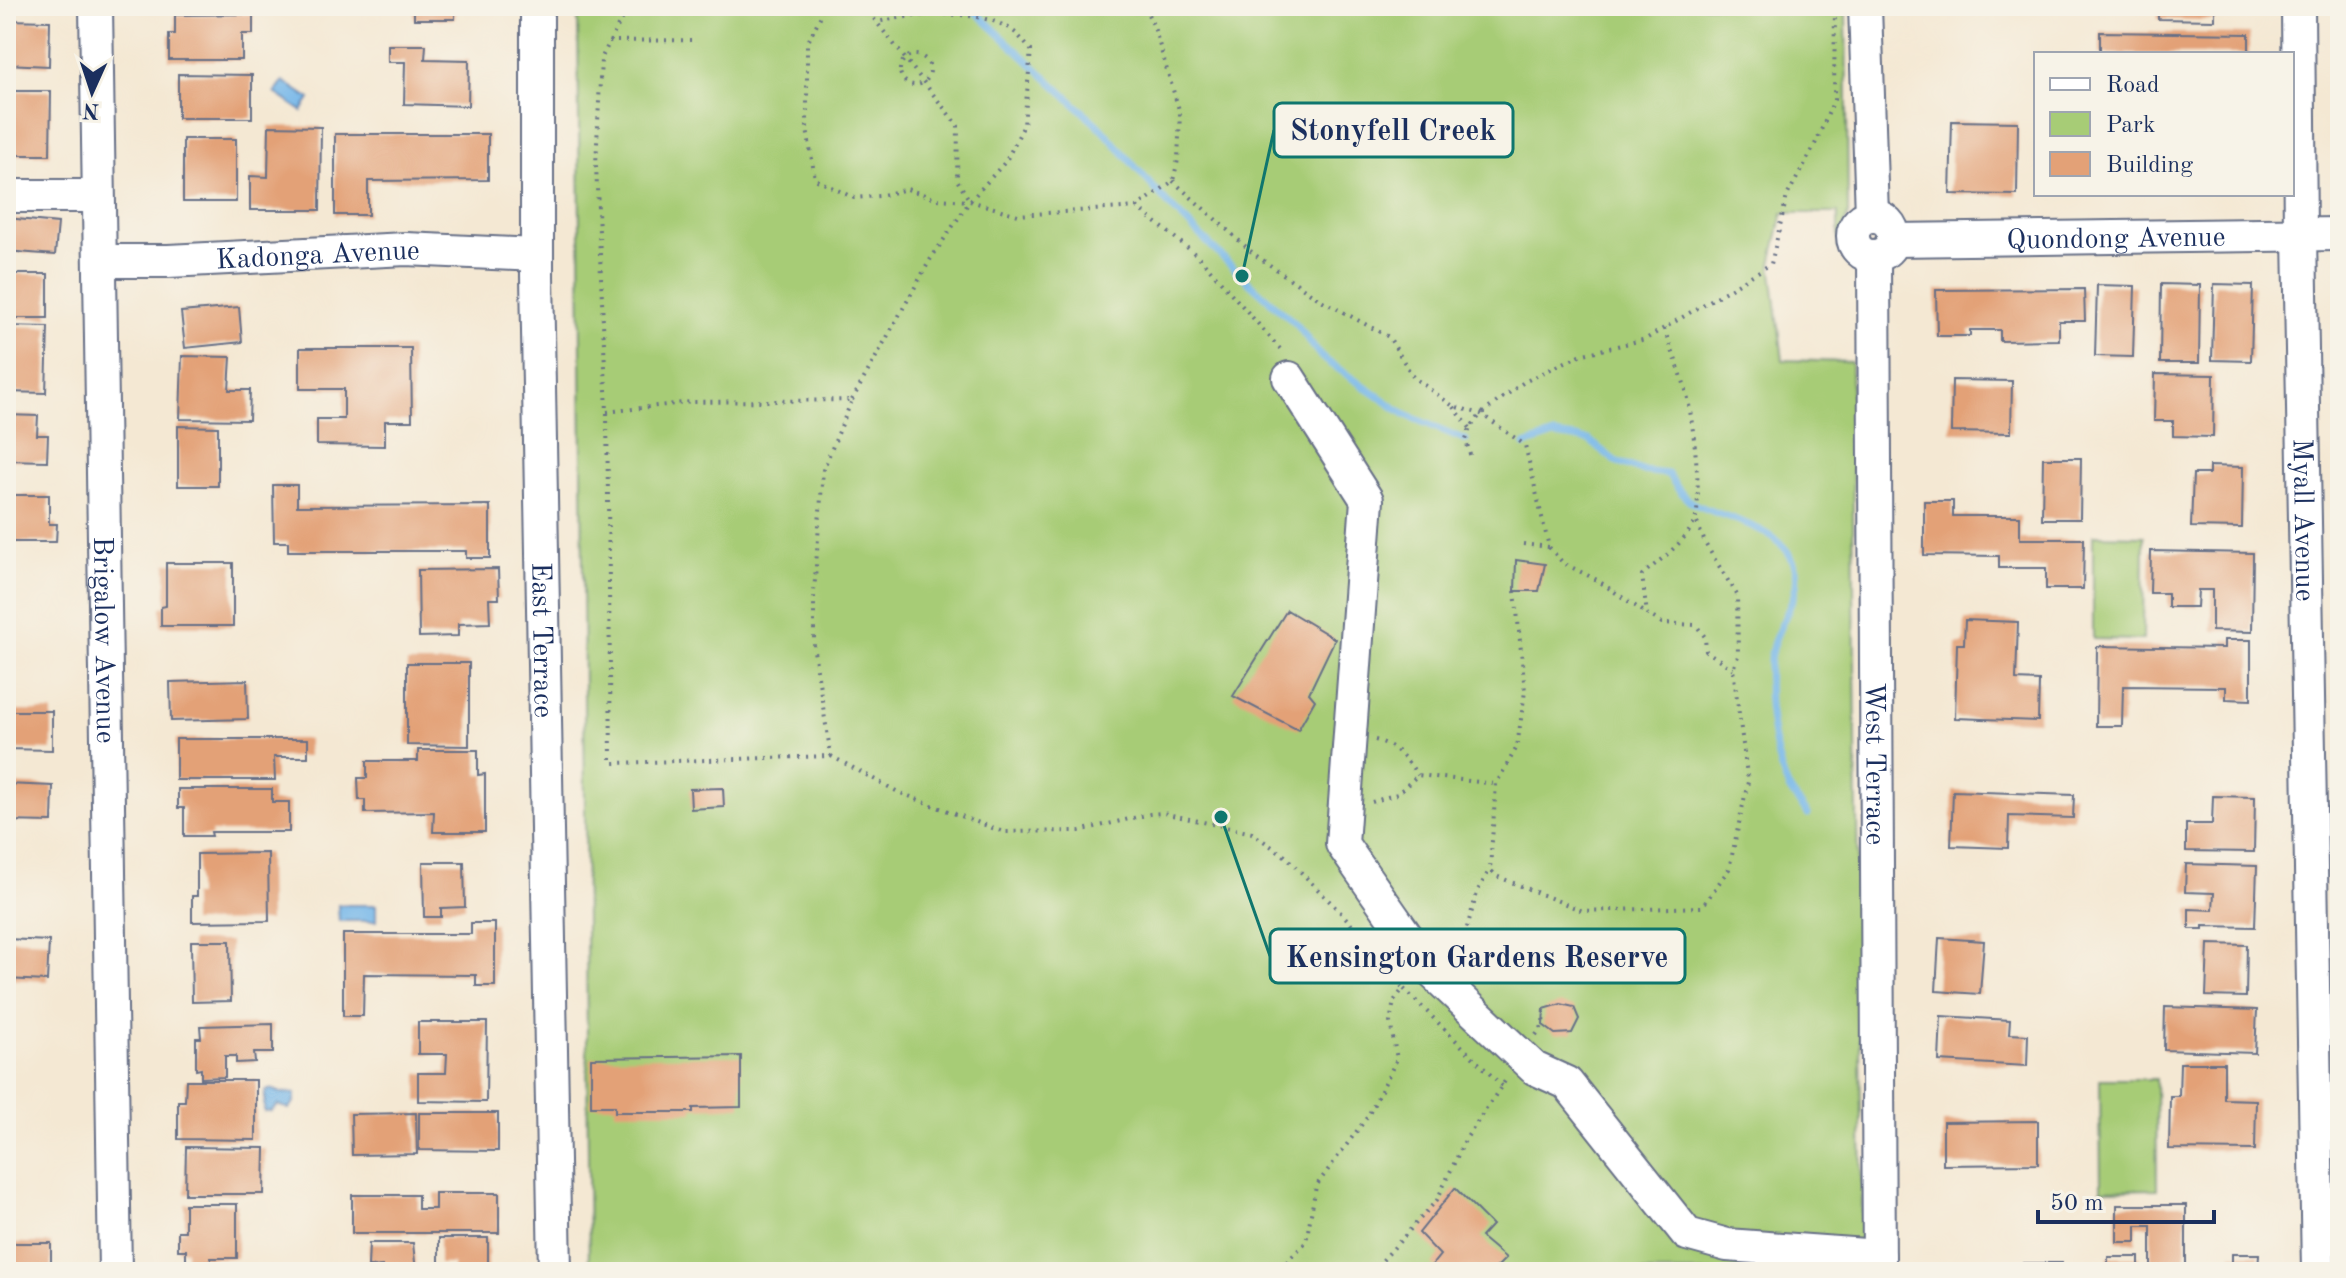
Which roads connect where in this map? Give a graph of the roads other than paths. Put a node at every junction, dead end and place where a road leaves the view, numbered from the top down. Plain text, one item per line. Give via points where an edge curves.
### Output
1 (96, 6) edge
2 (537, 6) edge
3 (1865, 6) edge
4 (2298, 6) edge
5 (6, 196) edge
6 (97, 196) junction
7 (2300, 234) junction
8 (2340, 234) edge
9 (1884, 248) junction
10 (537, 255) junction
11 (100, 261) junction
12 (1288, 368) road end
13 (1879, 1264) edge
14 (115, 1272) edge
15 (555, 1272) edge
16 (2318, 1272) edge

1 - 6 street, Brigalow Avenue
2 - 10 street, East Terrace
3 - 9 street via 1872,215 1891,225
4 - 7 street, Myall Avenue
5 - 6 street
6 - 11 street, Brigalow Avenue
7 - 8 street, Quondong Avenue
7 - 9 street, Quondong Avenue
7 - 16 street, Myall Avenue
9 - 13 street, West Terrace
10 - 11 street, Kadonga Avenue via 406,249
10 - 15 street, East Terrace
11 - 14 street, Brigalow Avenue
12 - 13 street via 1367,500 1342,844 1430,970 1520,1057 1567,1083 1687,1234 1727,1245

